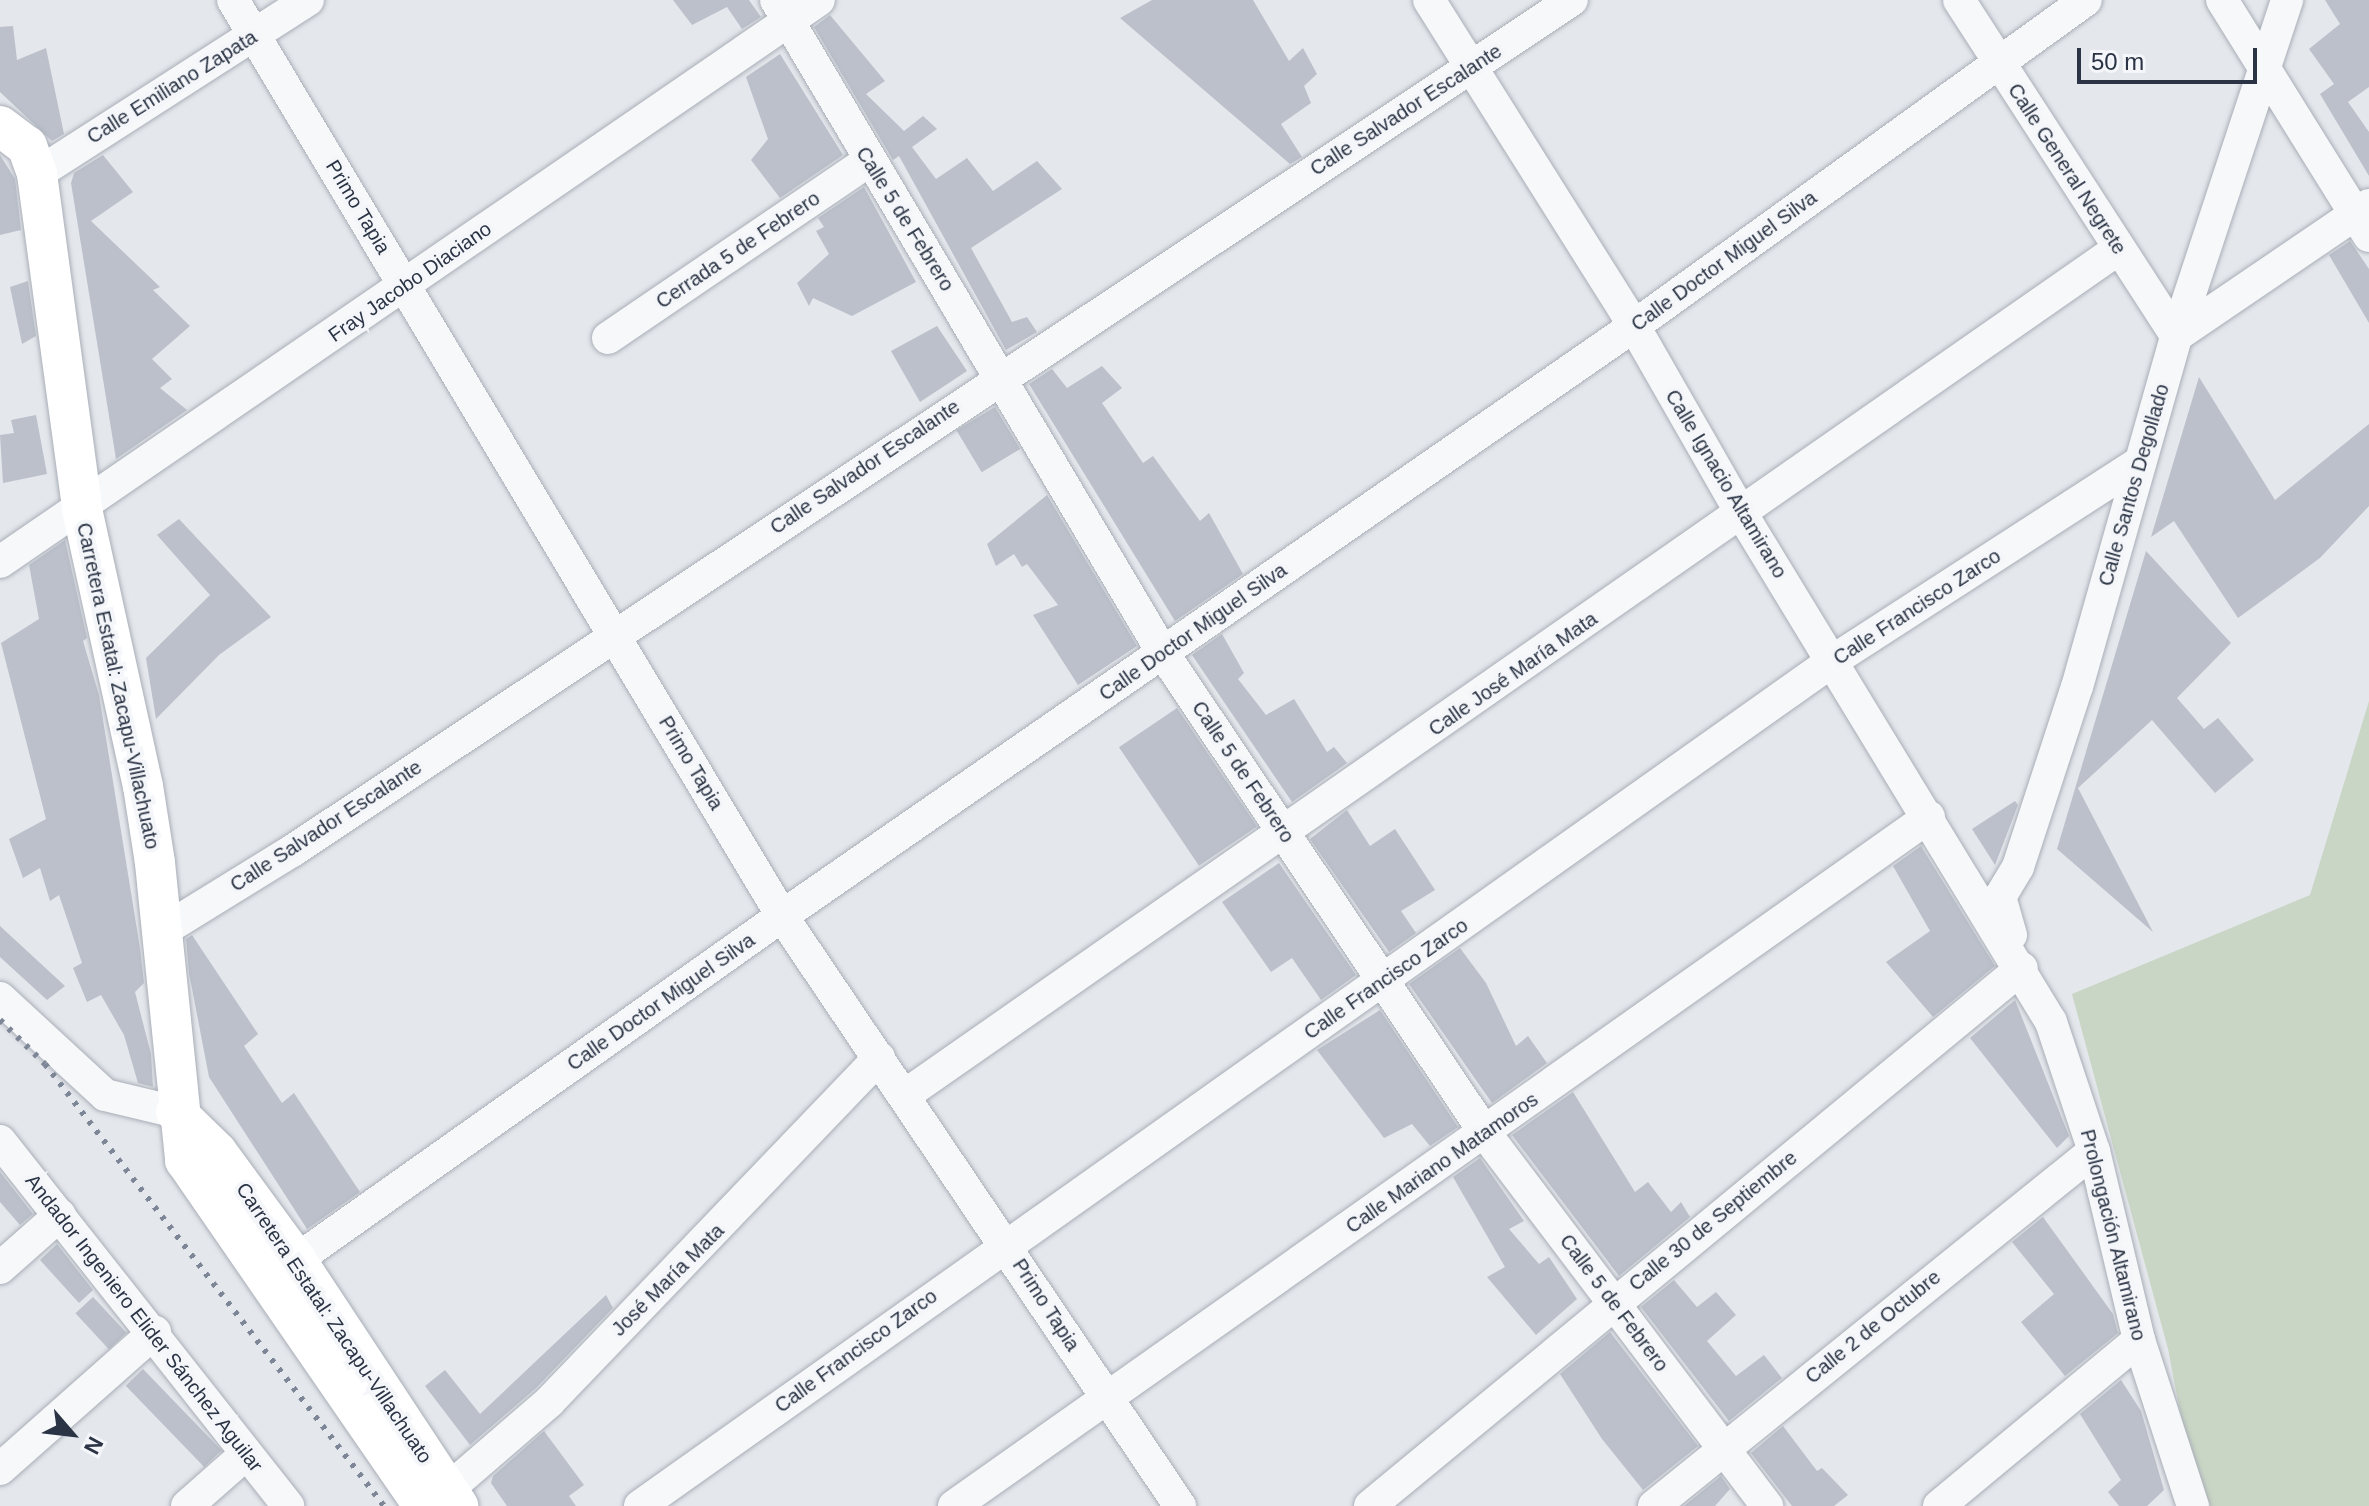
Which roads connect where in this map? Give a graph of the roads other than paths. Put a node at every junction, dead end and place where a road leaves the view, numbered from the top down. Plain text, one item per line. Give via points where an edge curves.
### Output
1 (233, 0) edge
2 (308, 0) edge
3 (819, 0) edge
4 (1429, 0) edge
5 (1572, 0) edge
6 (1959, 0) edge
7 (2086, 0) edge
8 (2222, 0) edge
9 (2287, 0) edge
10 (783, 10) edge
11 (254, 36) junction
12 (1998, 62) junction
13 (1469, 68) junction
14 (2264, 71) junction
15 (0, 126) edge
16 (868, 161) junction
17 (37, 174) junction
18 (2364, 219) edge
19 (2118, 249) junction
20 (405, 286) junction
21 (1634, 326) junction
22 (2176, 336) junction
23 (608, 338) dead end
24 (1002, 375) junction
25 (2140, 462) junction
26 (82, 509) junction
27 (1743, 516) junction
28 (0, 562) edge
29 (615, 634) junction
30 (1163, 653) junction
31 (1834, 660) junction
32 (1929, 817) junction
33 (1284, 832) junction
34 (1970, 884) junction
35 (2000, 897) junction
36 (782, 916) junction
37 (159, 933) junction
38 (2022, 968) junction
39 (1385, 982) junction
40 (0, 998) edge
41 (879, 1058) junction
42 (905, 1095) junction
43 (176, 1112) junction
44 (1485, 1133) junction
45 (0, 1141) edge
46 (2094, 1151) junction
47 (60, 1215) junction
48 (1006, 1243) junction
49 (296, 1260) junction
50 (0, 1268) edge
51 (1613, 1303) junction
52 (155, 1332) junction
53 (2139, 1340) junction
54 (1108, 1399) junction
55 (1724, 1447) junction
56 (246, 1454) junction
57 (0, 1469) edge
58 (2185, 1501) edge
59 (440, 1502) edge
60 (187, 1506) edge
61 (288, 1506) edge
62 (640, 1506) edge
63 (954, 1506) edge
64 (1180, 1506) edge
65 (1370, 1506) edge
66 (1654, 1506) edge
67 (1767, 1506) edge
68 (1939, 1506) edge

1 - 11 street, Primo Tapia
2 - 11 street, Calle Emiliano Zapata
3 - 10 street, Fray Jacobo Diaciano
4 - 13 street, Calle Ignacio Altamirano
5 - 13 street, Calle Salvador Escalante
6 - 12 street, Calle General Negrete
7 - 12 street, Calle Doctor Miguel Silva
8 - 14 street
9 - 14 street, Calle Santos Degollado
10 - 16 street, Calle 5 de Febrero
10 - 20 street, Fray Jacobo Diaciano
11 - 17 street, Calle Emiliano Zapata
11 - 20 street, Primo Tapia
12 - 19 street, Calle General Negrete
12 - 21 street, Calle Doctor Miguel Silva
13 - 21 street, Calle Ignacio Altamirano
13 - 24 street, Calle Salvador Escalante
14 - 18 street
14 - 22 street, Calle Santos Degollado
15 - 17 main road, Carretera Estatal: Zacapu-Villachuato via 27,146
16 - 23 street, Cerrada 5 de Febrero
16 - 24 street, Calle 5 de Febrero
17 - 26 main road, Carretera Estatal: Zacapu-Villachuato
18 - 22 street
19 - 22 street, Calle General Negrete
19 - 27 street, Calle José María Mata
20 - 26 street, Fray Jacobo Diaciano
20 - 29 street, Primo Tapia
21 - 27 street, Calle Ignacio Altamirano
21 - 30 street, Calle Doctor Miguel Silva
22 - 25 street, Calle Santos Degollado
24 - 29 street, Calle Salvador Escalante
24 - 30 street, Calle 5 de Febrero
25 - 31 street, Calle Francisco Zarco
25 - 35 street, Calle Santos Degollado via 2077,687 2018,867
26 - 28 street, Fray Jacobo Diaciano
26 - 37 main road, Carretera Estatal: Zacapu-Villachuato via 143,786
27 - 31 street, Calle Ignacio Altamirano
27 - 33 street, Calle José María Mata
29 - 36 street, Primo Tapia
29 - 37 street, Calle Salvador Escalante
30 - 33 street, Calle 5 de Febrero
30 - 36 street, Calle Doctor Miguel Silva
31 - 32 street, Calle Ignacio Altamirano
31 - 39 street, Calle Francisco Zarco
32 - 34 street, Calle Ignacio Altamirano
32 - 44 street, Calle Mariano Matamoros
33 - 39 street, Calle 5 de Febrero
33 - 42 street, Calle José María Mata
34 - 35 street
34 - 38 street, Calle Ignacio Altamirano
35 - 38 street
36 - 41 street, Primo Tapia
36 - 49 street, Calle Doctor Miguel Silva
37 - 43 main road, Carretera Estatal: Zacapu-Villachuato via 179,1083
38 - 46 street, Prolongación Altamirano via 2051,1022
38 - 51 street, Calle 30 de Septiembre
39 - 44 street, Calle 5 de Febrero
39 - 48 street, Calle Francisco Zarco
40 - 43 street via 105,1095
41 - 42 street, Primo Tapia
41 - 59 street, José María Mata via 549,1402
42 - 48 street, Primo Tapia
43 - 49 main road, Carretera Estatal: Zacapu-Villachuato via 217,1152
43 - 59 main road via 185,1160 200,1188
44 - 51 street, Calle 5 de Febrero
44 - 54 street, Calle Mariano Matamoros
45 - 47 street, Andador Ingeniero Elider Sánchez Aguilar
46 - 53 street, Prolongación Altamirano
46 - 55 street, Calle 2 de Octubre
47 - 50 street
47 - 52 street, Andador Ingeniero Elider Sánchez Aguilar
48 - 54 street, Primo Tapia
48 - 62 street, Calle Francisco Zarco
49 - 59 main road, Carretera Estatal: Zacapu-Villachuato
51 - 55 street, Calle 5 de Febrero
51 - 65 street, Calle 30 de Septiembre
52 - 56 street, Andador Ingeniero Elider Sánchez Aguilar
52 - 57 street
53 - 58 street, Prolongación Altamirano
53 - 68 street
54 - 63 street, Calle Mariano Matamoros
54 - 64 street, Primo Tapia
55 - 66 street, Calle 2 de Octubre
55 - 67 street, Calle 5 de Febrero
56 - 60 street
56 - 61 street, Andador Ingeniero Elider Sánchez Aguilar

